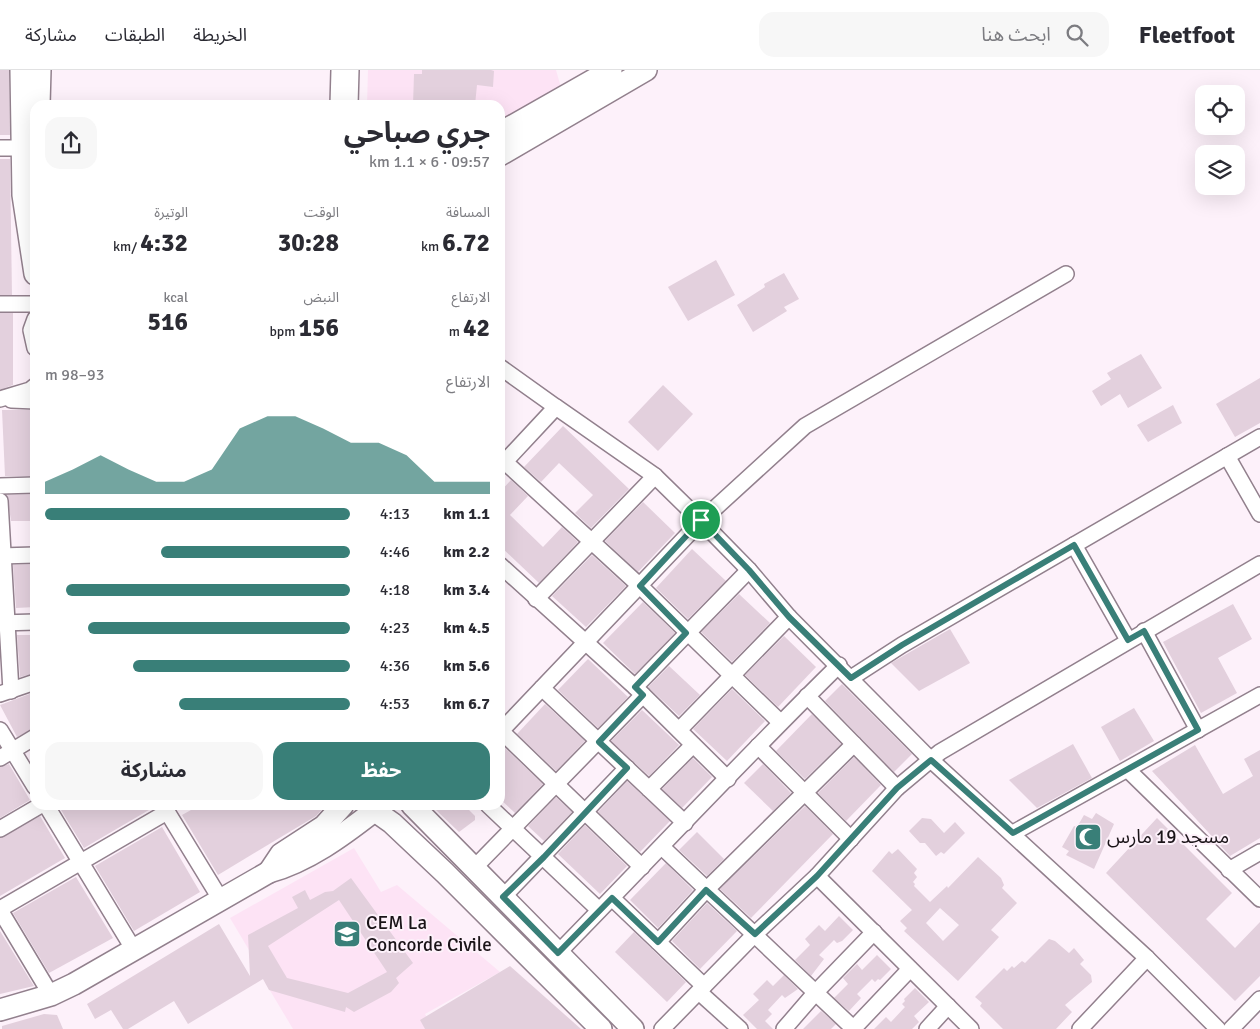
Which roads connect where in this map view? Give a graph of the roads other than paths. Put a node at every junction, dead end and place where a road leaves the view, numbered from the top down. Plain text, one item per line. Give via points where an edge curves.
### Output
1 (21, 70) edge
2 (40, 70) edge
3 (339, 70) edge
4 (351, 70) edge
5 (611, 70) edge
6 (646, 70) edge
7 (39, 100) edge
8 (338, 100) edge
9 (350, 100) edge
10 (505, 131) edge
11 (10, 148) edge
12 (505, 152) edge
13 (30, 241) edge
14 (1066, 274) dead end
15 (0, 304) edge
16 (30, 304) edge
17 (505, 371) edge
18 (30, 390) edge
19 (0, 400) edge
20 (30, 401) edge
21 (556, 407) junction
22 (1260, 437) edge
23 (1227, 456) junction
24 (505, 462) edge
25 (505, 468) edge
26 (655, 476) junction
27 (30, 485) edge
28 (0, 486) edge
29 (0, 501) edge
30 (1260, 514) edge
31 (701, 520) junction
32 (591, 544) junction
33 (1074, 545) junction
34 (30, 555) edge
35 (1, 556) edge
36 (1260, 564) edge
37 (505, 570) edge
38 (749, 570) junction
39 (640, 586) junction
40 (536, 599) junction
41 (789, 617) junction
42 (30, 622) edge
43 (4, 623) edge
44 (1144, 631) junction
45 (686, 633) junction
46 (1128, 640) junction
47 (586, 644) junction
48 (839, 665) junction
49 (733, 676) junction
50 (851, 678) junction
51 (30, 684) edge
52 (542, 688) junction
53 (639, 691) junction
54 (6, 692) edge
55 (1260, 694) edge
56 (807, 696) junction
57 (780, 722) junction
58 (505, 728) edge
59 (0, 730) edge
60 (680, 730) junction
61 (1198, 730) junction
62 (505, 736) edge
63 (30, 740) edge
64 (599, 742) junction
65 (854, 744) junction
66 (693, 745) junction
67 (758, 746) junction
68 (6, 754) edge
69 (931, 760) junction
70 (627, 768) junction
71 (1128, 770) junction
72 (728, 778) junction
73 (30, 781) edge
74 (558, 784) junction
75 (897, 788) junction
76 (649, 789) junction
77 (805, 792) junction
78 (32, 810) edge
79 (49, 810) edge
80 (162, 810) edge
81 (166, 810) edge
82 (338, 810) edge
83 (373, 810) edge
84 (377, 810) edge
85 (421, 810) edge
86 (493, 810) edge
87 (586, 812) junction
88 (685, 823) junction
89 (513, 828) junction
90 (0, 829) edge
91 (1013, 833) junction
92 (851, 839) junction
93 (662, 847) junction
94 (1260, 852) edge
95 (544, 857) junction
96 (81, 861) junction
97 (642, 867) junction
98 (474, 868) junction
99 (1229, 870) junction
100 (269, 872) junction
101 (817, 876) junction
102 (706, 890) junction
103 (503, 897) junction
104 (612, 898) junction
105 (1260, 899) edge
106 (221, 900) junction
107 (0, 909) edge
108 (599, 910) junction
109 (874, 932) junction
110 (755, 934) junction
111 (658, 942) junction
112 (134, 950) junction
113 (558, 953) junction
114 (1147, 958) junction
115 (910, 969) junction
116 (702, 989) junction
117 (816, 992) junction
118 (51, 995) junction
119 (1260, 999) edge
120 (948, 1006) junction
121 (0, 1010) edge
122 (601, 1029) edge
123 (633, 1029) edge
124 (662, 1029) edge
125 (740, 1029) edge
126 (784, 1029) edge
127 (854, 1029) edge
128 (927, 1029) edge
129 (971, 1029) edge
130 (1080, 1029) edge
131 (1218, 1029) edge
132 (1231, 1029) edge

1 - 11 main road
2 - 7 main road
3 - 8 street
4 - 9 street
5 - 10 main road
6 - 12 main road
11 - 13 main road via 23,195
14 - 31 street via 805,426
15 - 16 street
17 - 21 street
18 - 19 street
19 - 20 street
21 - 24 street
21 - 26 street
22 - 23 street
23 - 30 street
23 - 33 street
25 - 32 street
26 - 31 street
26 - 32 street
27 - 28 street
29 - 35 street
31 - 38 street
31 - 39 street
32 - 39 street
32 - 40 street
33 - 46 street
33 - 50 street
34 - 35 street
35 - 43 street
36 - 44 street
37 - 40 street
38 - 41 street
38 - 45 street
39 - 45 street
39 - 47 street
40 - 47 street
41 - 48 street
41 - 49 street
42 - 43 street
43 - 54 street
44 - 46 street
44 - 61 street
45 - 49 street
45 - 53 street
46 - 69 street
47 - 52 street
47 - 53 street
48 - 50 street
48 - 56 street
49 - 57 street
49 - 60 street
50 - 69 street
51 - 54 street
52 - 58 street
52 - 64 street
53 - 60 street
53 - 64 street
55 - 61 street
56 - 57 street
56 - 65 street
57 - 67 street
59 - 68 street
60 - 66 street
61 - 71 street
62 - 74 street
63 - 68 street
64 - 70 street
64 - 74 street
65 - 75 street
65 - 77 street
66 - 72 street
66 - 76 street
67 - 72 street
67 - 77 street
68 - 73 street
69 - 75 street
69 - 91 street
70 - 76 street
70 - 87 street
71 - 91 street
71 - 99 street
72 - 88 street
74 - 87 street
74 - 89 street
75 - 92 street
76 - 88 street
77 - 92 street
77 - 102 street
78 - 90 street
79 - 96 street
80 - 96 street
81 - 106 street
82 - 100 main road via 324,826 281,854
83 - 100 main road via 344,834 294,864
84 - 122 main road
85 - 98 main road
86 - 89 street
87 - 95 street
87 - 97 street
88 - 93 street
89 - 95 street
89 - 98 street
91 - 114 street
92 - 101 street
93 - 97 street
93 - 102 street
94 - 99 street
95 - 103 street
95 - 108 street
96 - 107 street
96 - 112 street
97 - 104 street
98 - 103 main road
99 - 105 street
100 - 106 main road
101 - 109 street
101 - 110 street
102 - 110 street
102 - 111 street
103 - 113 main road
104 - 108 street
104 - 111 street
106 - 112 main road
107 - 118 street
108 - 113 street
109 - 115 street
109 - 117 street
110 - 116 street
110 - 117 street
111 - 116 street
112 - 118 main road
113 - 123 main road
114 - 130 street
114 - 131 street
115 - 120 street
115 - 127 street
116 - 124 street
116 - 125 street
117 - 126 street
117 - 127 street
118 - 121 main road
119 - 132 street
120 - 128 street
120 - 129 street

